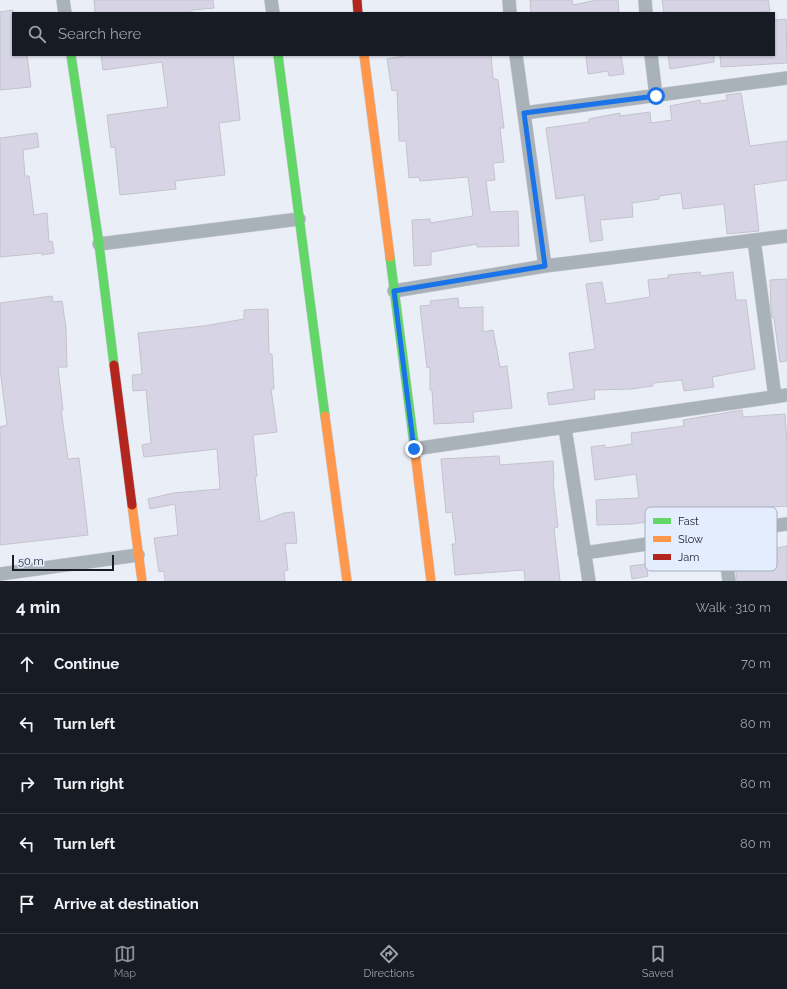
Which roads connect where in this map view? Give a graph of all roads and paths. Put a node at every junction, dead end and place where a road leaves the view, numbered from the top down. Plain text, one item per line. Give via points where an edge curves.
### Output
1 (63, 0) edge
2 (271, 0) edge
3 (357, 0) edge
4 (509, 0) edge
5 (645, 0) edge
6 (65, 12) edge
7 (272, 12) edge
8 (358, 12) edge
9 (510, 12) edge
10 (646, 12) edge
11 (71, 56) edge
12 (278, 56) edge
13 (364, 56) edge
14 (516, 56) edge
15 (651, 56) edge
16 (787, 78) edge
17 (656, 96) junction
18 (524, 113) junction
19 (299, 219) junction
20 (787, 236) edge
21 (754, 240) junction
22 (99, 244) junction
23 (545, 266) junction
24 (394, 291) junction
25 (781, 396) edge
26 (565, 428) junction
27 (414, 449) junction
28 (787, 524) edge
29 (777, 525) edge
30 (645, 544) edge
31 (584, 553) junction
32 (138, 555) junction
33 (728, 571) edge
34 (0, 574) edge
35 (142, 581) edge
36 (347, 581) edge
37 (431, 581) edge
38 (589, 581) edge
39 (729, 581) edge

1 - 6 street
2 - 7 street
3 - 8 street
4 - 9 street
5 - 10 street
11 - 22 street
12 - 19 street
13 - 24 street
14 - 18 street
15 - 17 street
16 - 17 street
17 - 18 street
18 - 23 street
19 - 22 street
19 - 36 street
20 - 21 street
21 - 23 street
21 - 25 street
22 - 32 street
23 - 24 street
24 - 27 street
25 - 26 street
26 - 27 street
26 - 31 street
27 - 37 street
28 - 29 street
30 - 31 street
31 - 38 street
32 - 34 street
32 - 35 street
33 - 39 street

